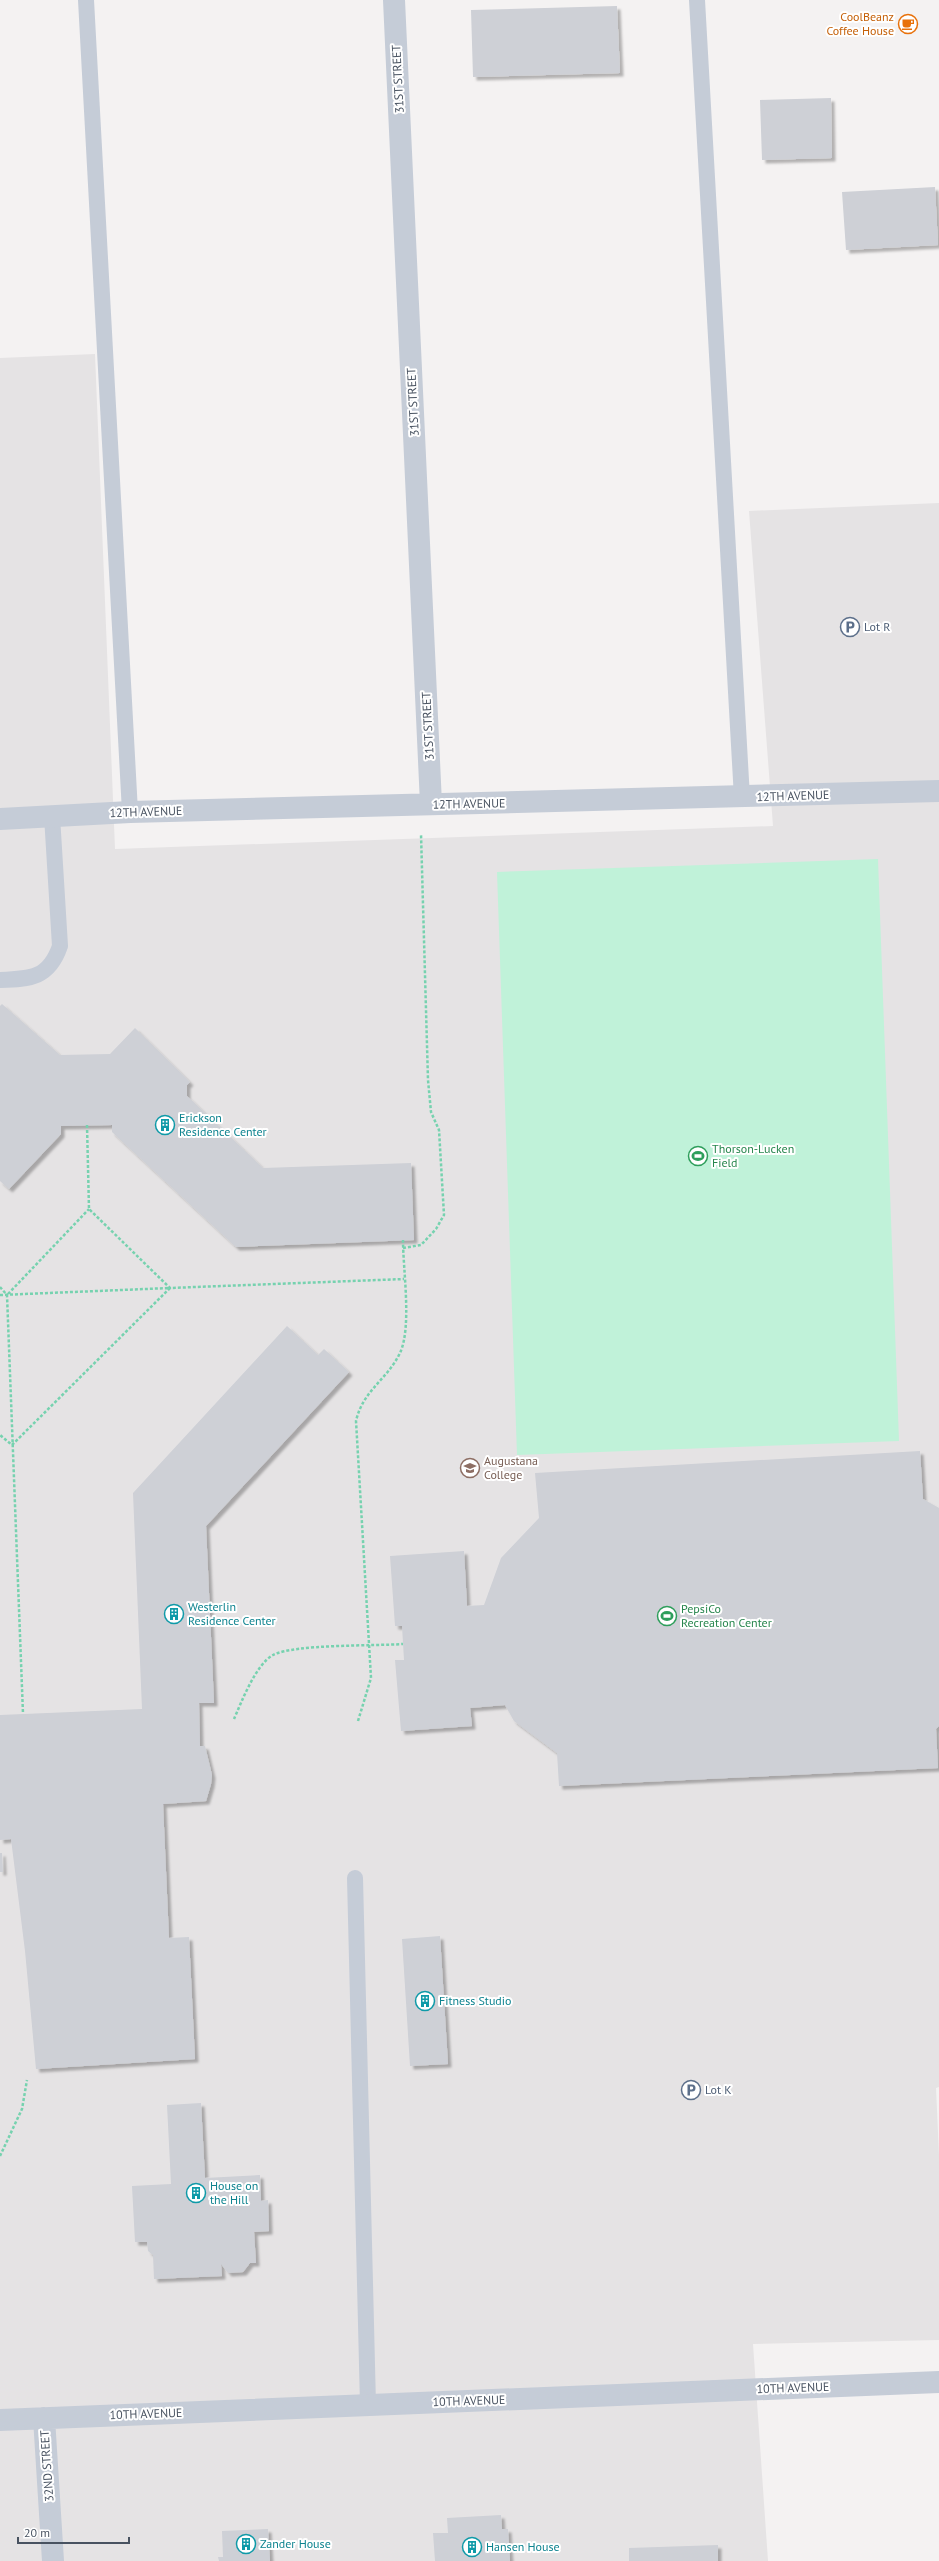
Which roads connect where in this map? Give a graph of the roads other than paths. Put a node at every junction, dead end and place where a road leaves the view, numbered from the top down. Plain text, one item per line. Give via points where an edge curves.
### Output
1 (86, 0) edge
2 (394, 0) edge
3 (697, 0) edge
4 (939, 791) edge
5 (742, 798) junction
6 (426, 805) junction
7 (130, 812) junction
8 (52, 816) junction
9 (0, 819) edge
10 (0, 980) edge
11 (354, 1878) dead end
12 (939, 2382) edge
13 (368, 2405) junction
14 (44, 2418) junction
15 (0, 2420) edge
16 (53, 2561) edge

1 - 7 lane
2 - 6 street, 31ST STREET
3 - 5 lane
4 - 5 street, 12TH AVENUE
5 - 6 street, 12TH AVENUE
6 - 7 street, 12TH AVENUE
7 - 8 street, 12TH AVENUE
8 - 9 street, 12TH AVENUE
8 - 10 lane via 60,946 55,962 42,973 29,979
11 - 13 lane
12 - 13 street, 10TH AVENUE
13 - 14 street, 10TH AVENUE
14 - 15 street, 10TH AVENUE
14 - 16 street, 32ND STREET

